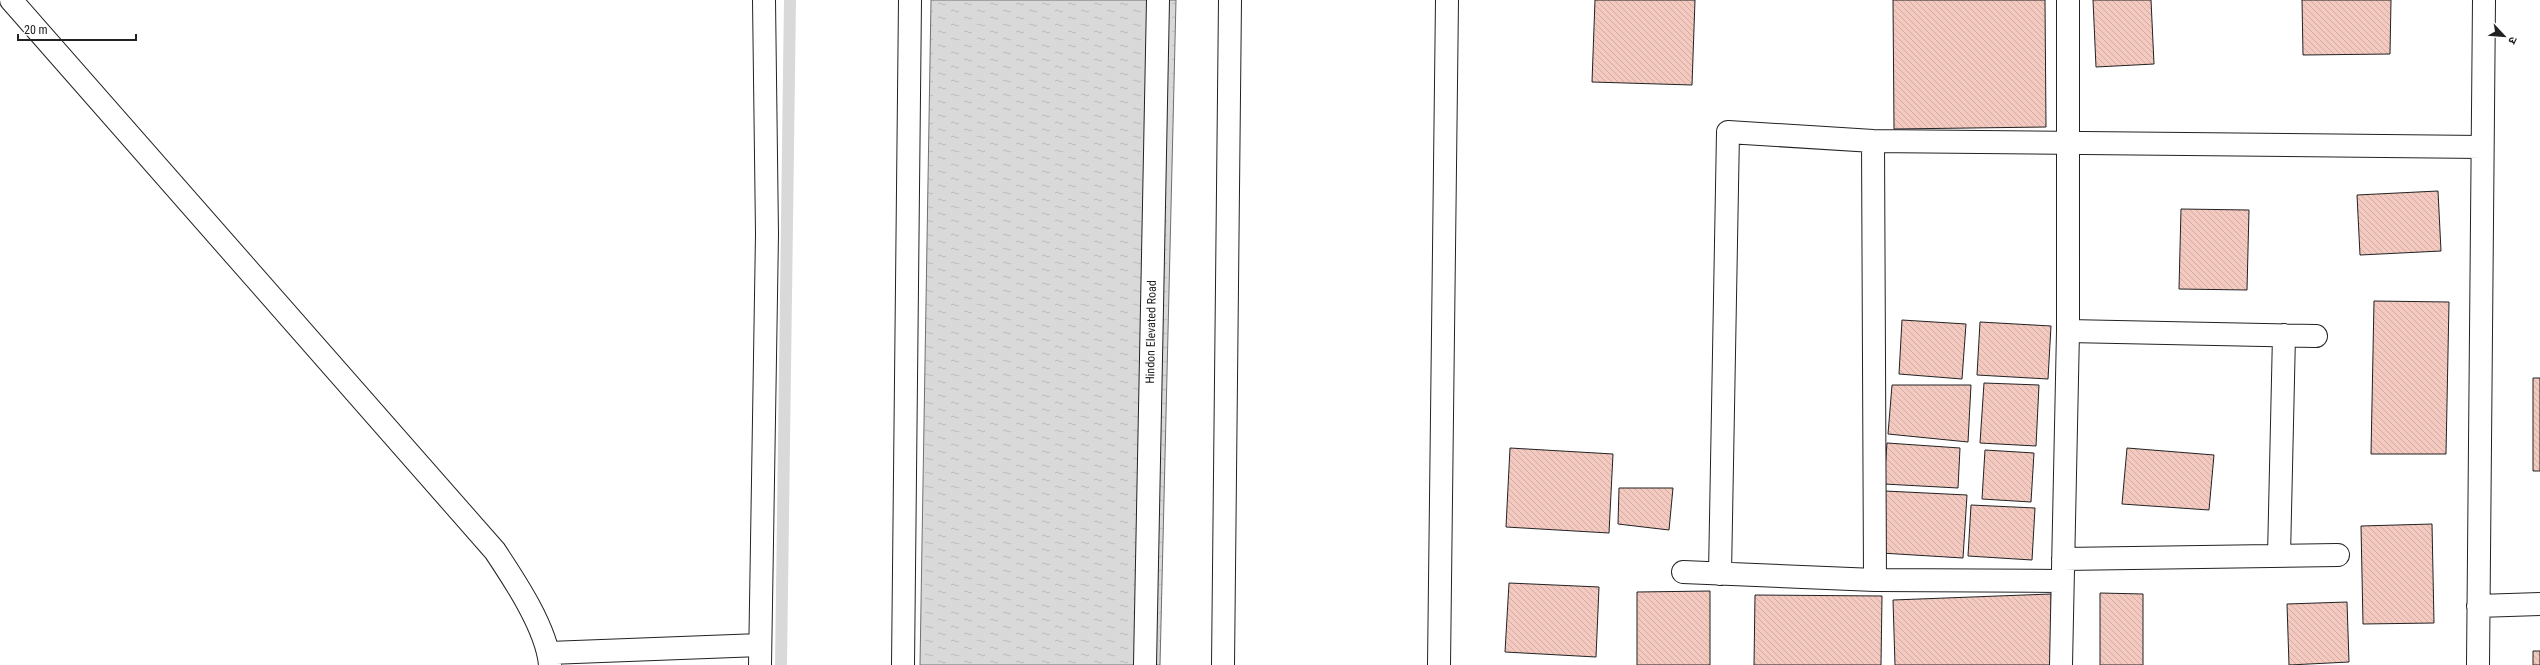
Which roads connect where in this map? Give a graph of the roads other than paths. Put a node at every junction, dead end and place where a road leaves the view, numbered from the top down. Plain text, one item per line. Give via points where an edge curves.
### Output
1 (11, 0) edge
2 (764, 0) edge
3 (910, 0) edge
4 (1158, 0) edge
5 (1230, 0) edge
6 (1447, 0) edge
7 (2068, 0) edge
8 (2484, 0) edge
9 (1873, 141) junction
10 (2066, 143) junction
11 (2482, 146) junction
12 (2068, 331) junction
13 (2284, 335) junction
14 (2316, 336) dead end
15 (2338, 555) dead end
16 (2279, 556) junction
17 (2063, 559) junction
18 (1683, 572) dead end
19 (1720, 574) junction
20 (1875, 580) junction
21 (2062, 581) junction
22 (2540, 604) edge
23 (2478, 606) junction
24 (760, 655) edge
25 (549, 659) edge
26 (903, 665) edge
27 (1145, 665) edge
28 (1223, 665) edge
29 (1439, 665) edge
30 (2061, 665) edge
31 (2478, 665) edge

1 - 25 main road via 494,551 522,593
2 - 24 main road via 767,234
3 - 26 main road
4 - 27 main road, Hindon Elevated Road
5 - 28 main road
6 - 29 main road
7 - 10 main road
8 - 11 main road
9 - 10 main road
9 - 19 main road via 1728,132
9 - 20 main road
10 - 11 main road
10 - 12 main road
11 - 23 main road
12 - 13 main road
12 - 17 main road
13 - 14 main road
13 - 16 main road
15 - 16 main road
16 - 17 main road
17 - 21 main road
18 - 19 main road
19 - 20 main road
20 - 21 main road
21 - 30 main road
22 - 23 main road
23 - 31 main road
24 - 25 main road

